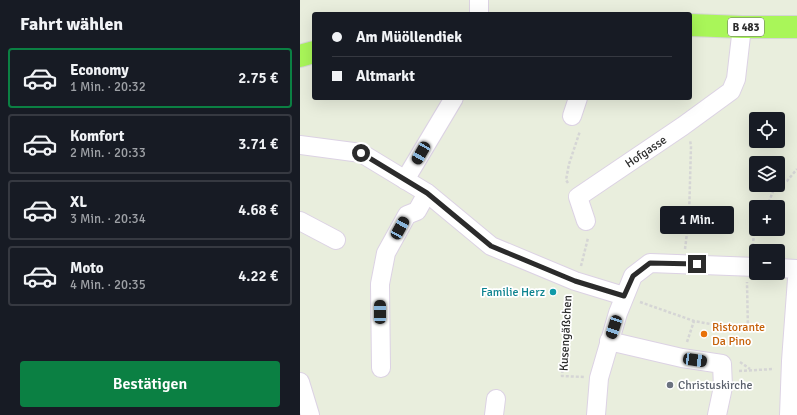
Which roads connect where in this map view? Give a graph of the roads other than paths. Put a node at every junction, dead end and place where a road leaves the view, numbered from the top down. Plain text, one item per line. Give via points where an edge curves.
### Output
1 (480, 0) edge
2 (479, 12) edge
3 (692, 25) edge
4 (742, 27) junction
5 (797, 27) edge
6 (312, 53) edge
7 (300, 56) edge
8 (453, 100) edge
9 (577, 100) edge
10 (572, 116) road end
11 (300, 145) edge
12 (405, 180) junction
13 (427, 193) junction
14 (300, 221) edge
15 (586, 221) road end
16 (336, 240) dead end
17 (749, 266) edge
18 (785, 268) edge
19 (797, 269) edge
20 (797, 279) edge
21 (624, 296) junction
22 (609, 341) junction
23 (793, 364) edge
24 (381, 368) dead end
25 (300, 382) edge
26 (310, 415) edge
27 (596, 415) edge
28 (717, 415) edge
29 (789, 415) edge

1 - 2 street
3 - 4 main road, B 483
4 - 5 main road, B 483
4 - 15 street, Hofgasse via 736,79 731,91 578,197
6 - 7 main road
8 - 12 street
9 - 10 street
11 - 12 street via 361,153
12 - 13 street
13 - 21 street via 491,246 572,280
13 - 24 street via 417,211 407,215 386,254 380,284
14 - 16 street
17 - 21 street via 650,263 633,276
18 - 19 street
20 - 23 street
21 - 22 street
22 - 27 street via 599,378
22 - 28 street via 682,358 722,364 723,387
23 - 29 street
25 - 26 street

